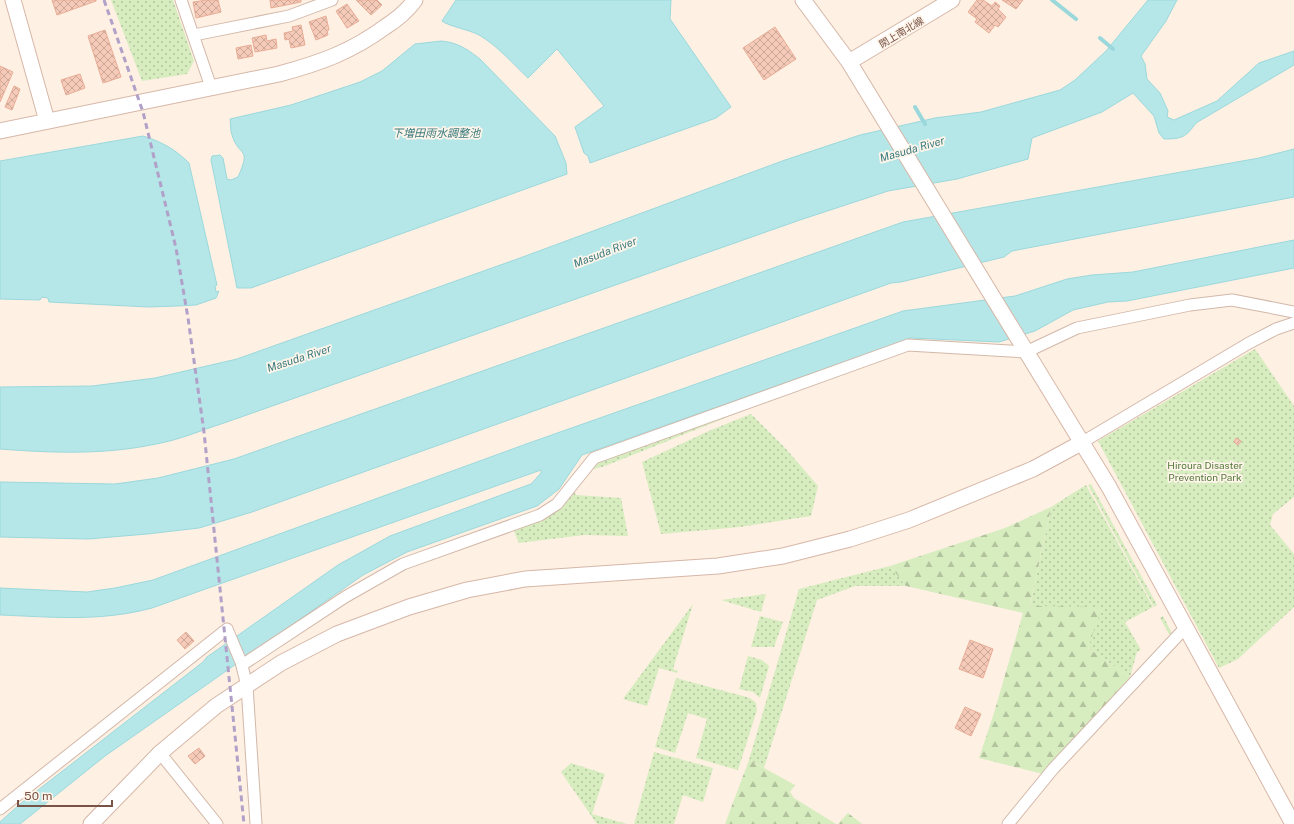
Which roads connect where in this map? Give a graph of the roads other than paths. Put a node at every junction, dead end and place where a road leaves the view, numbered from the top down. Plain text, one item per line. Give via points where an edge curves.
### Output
1 (13, 0) edge
2 (181, 0) edge
3 (332, 0) edge
4 (414, 0) edge
5 (803, 0) edge
6 (952, 0) edge
7 (194, 35) junction
8 (849, 62) junction
9 (211, 87) junction
10 (47, 121) junction
11 (0, 131) edge
12 (1294, 312) edge
13 (1294, 323) edge
14 (1024, 348) junction
15 (1081, 442) junction
16 (1185, 628) junction
17 (242, 663) junction
18 (247, 686) junction
19 (160, 753) junction
20 (0, 809) edge
21 (92, 824) edge
22 (217, 824) edge
23 (256, 824) edge
24 (1008, 824) edge
25 (1293, 824) edge

1 - 10 street
2 - 7 street
3 - 7 street via 289,16
4 - 9 street via 367,41 346,52 294,70
5 - 8 street
6 - 8 street, 閖上南北線
7 - 9 street
8 - 14 street
9 - 10 street
10 - 11 street
12 - 14 street via 1232,300 1190,305 1077,328
13 - 15 street via 1249,343
14 - 15 street
14 - 17 street via 908,345 594,458 557,504 540,515 403,564 345,597
15 - 16 street via 1109,487
15 - 18 street via 1033,469 909,520 850,539 790,554 718,566 525,579 467,590 409,607 337,634 281,663
16 - 24 street via 1052,769
16 - 25 street
17 - 18 street
17 - 20 street via 227,629
18 - 19 street via 216,706
18 - 23 street
19 - 21 street
19 - 22 street

